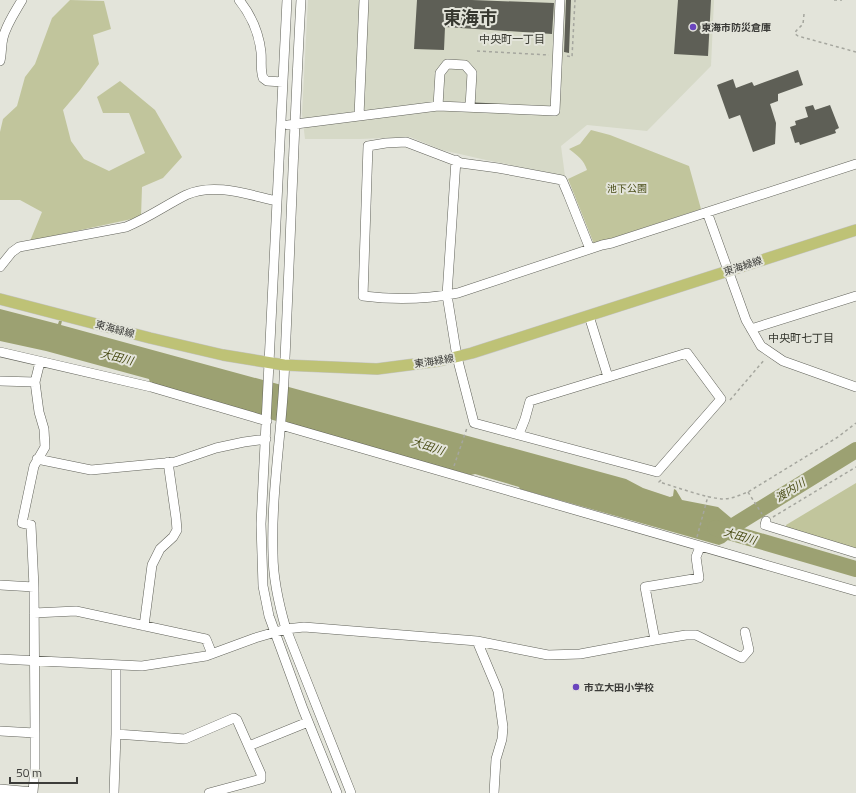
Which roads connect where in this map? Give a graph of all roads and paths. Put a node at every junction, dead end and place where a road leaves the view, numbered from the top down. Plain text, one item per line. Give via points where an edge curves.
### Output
1 (22, 0) edge
2 (239, 0) edge
3 (287, 0) edge
4 (301, 0) edge
5 (364, 0) edge
6 (560, 0) edge
7 (575, 0) edge
8 (834, 0) edge
9 (842, 0) edge
10 (804, 14) dead end
11 (477, 51) dead end
12 (856, 52) edge
13 (557, 56) junction
14 (0, 61) edge
15 (283, 82) junction
16 (438, 106) junction
17 (470, 107) junction
18 (359, 116) junction
19 (294, 125) junction
20 (281, 126) junction
21 (456, 160) junction
22 (856, 164) edge
23 (277, 201) junction
24 (707, 212) junction
25 (856, 230) edge
26 (590, 249) junction
27 (0, 267) edge
28 (728, 271) junction
29 (447, 295) junction
30 (856, 296) edge
31 (0, 299) edge
32 (589, 316) junction
33 (751, 329) junction
34 (0, 352) edge
35 (457, 357) junction
36 (40, 362) junction
37 (269, 363) junction
38 (284, 365) junction
39 (608, 377) junction
40 (0, 381) edge
41 (35, 382) junction
42 (856, 387) edge
43 (267, 420) junction
44 (280, 423) junction
45 (856, 423) edge
46 (466, 430) dead end
47 (519, 434) junction
48 (266, 439) junction
49 (37, 459) junction
50 (168, 462) junction
51 (454, 466) dead end
52 (856, 467) edge
53 (659, 482) dead end
54 (748, 492) junction
55 (708, 496) junction
56 (766, 520) junction
57 (698, 544) junction
58 (856, 553) edge
59 (0, 586) edge
60 (34, 587) junction
61 (856, 591) edge
62 (34, 613) junction
63 (144, 626) junction
64 (286, 629) junction
65 (275, 632) junction
66 (745, 632) dead end
67 (655, 640) junction
68 (477, 641) junction
69 (212, 654) junction
70 (0, 659) edge
71 (34, 661) junction
72 (116, 665) junction
73 (308, 722) junction
74 (0, 731) edge
75 (35, 733) junction
76 (116, 734) junction
77 (249, 746) junction
78 (0, 789) edge
79 (114, 793) edge
80 (209, 793) edge
81 (337, 793) edge
82 (351, 793) edge
83 (494, 793) edge

1 - 14 street via 5,30
2 - 15 street via 249,13 260,42 260,71 263,78 267,81
3 - 15 street
4 - 19 street
5 - 18 street
6 - 13 street
7 - 13 path via 572,56
8 - 9 path
10 - 12 path via 803,24 795,34
11 - 13 path
13 - 17 street via 555,111
15 - 20 street
16 - 17 street
16 - 17 street via 440,73 447,64 465,65 472,73
16 - 18 street
18 - 19 street
19 - 20 street
19 - 38 street
20 - 23 street
21 - 26 street via 461,163 562,180
21 - 29 street
21 - 29 street via 406,142 368,146 363,296 405,298
22 - 24 street
23 - 27 street via 228,190 207,190 187,194 140,222 126,227 19,247
23 - 37 street
24 - 26 street
24 - 28 street
25 - 28 main road, 東海緑線
26 - 29 street
28 - 32 main road, 東海緑線
28 - 33 street
29 - 35 street
30 - 33 street
31 - 37 main road, 東海緑線 via 150,338
32 - 35 main road, 東海緑線
32 - 39 street
33 - 42 street via 761,346 783,361
34 - 36 street
35 - 38 main road, 東海緑線 via 377,369
35 - 47 street via 474,423
36 - 41 street
36 - 43 street via 151,387
37 - 38 main road, 東海緑線
37 - 43 street
38 - 44 street
39 - 47 street via 530,401
39 - 47 street via 687,353 721,399 657,472
40 - 41 street
41 - 49 street via 45,447
43 - 48 street
44 - 57 street
44 - 64 street via 273,556
45 - 54 path via 838,437
46 - 51 path
48 - 50 street via 216,448
48 - 65 street via 261,524 263,586
49 - 50 street via 91,470
49 - 60 street via 22,523 31,525
50 - 63 street via 176,530 173,537 160,549 152,565
52 - 56 path
53 - 55 path
54 - 55 path via 724,499
54 - 56 path
55 - 57 path
56 - 58 street via 765,525
57 - 61 street
57 - 67 street via 696,557 699,578 645,587
59 - 60 street
60 - 62 street
62 - 63 street via 76,611
62 - 71 street
63 - 69 street via 206,639
64 - 65 street
64 - 68 street via 304,627
64 - 82 street
65 - 69 street
65 - 73 street
66 - 67 street via 749,650 742,658 696,635
67 - 68 street via 580,654 548,655
68 - 83 street via 498,691 503,726 496,759
69 - 72 street via 142,666
70 - 71 street
71 - 72 street
71 - 75 street
72 - 76 street
73 - 77 street
73 - 81 street
74 - 75 street
75 - 78 street via 33,792
76 - 77 street via 185,739 234,718
76 - 79 street
77 - 80 street via 261,779

